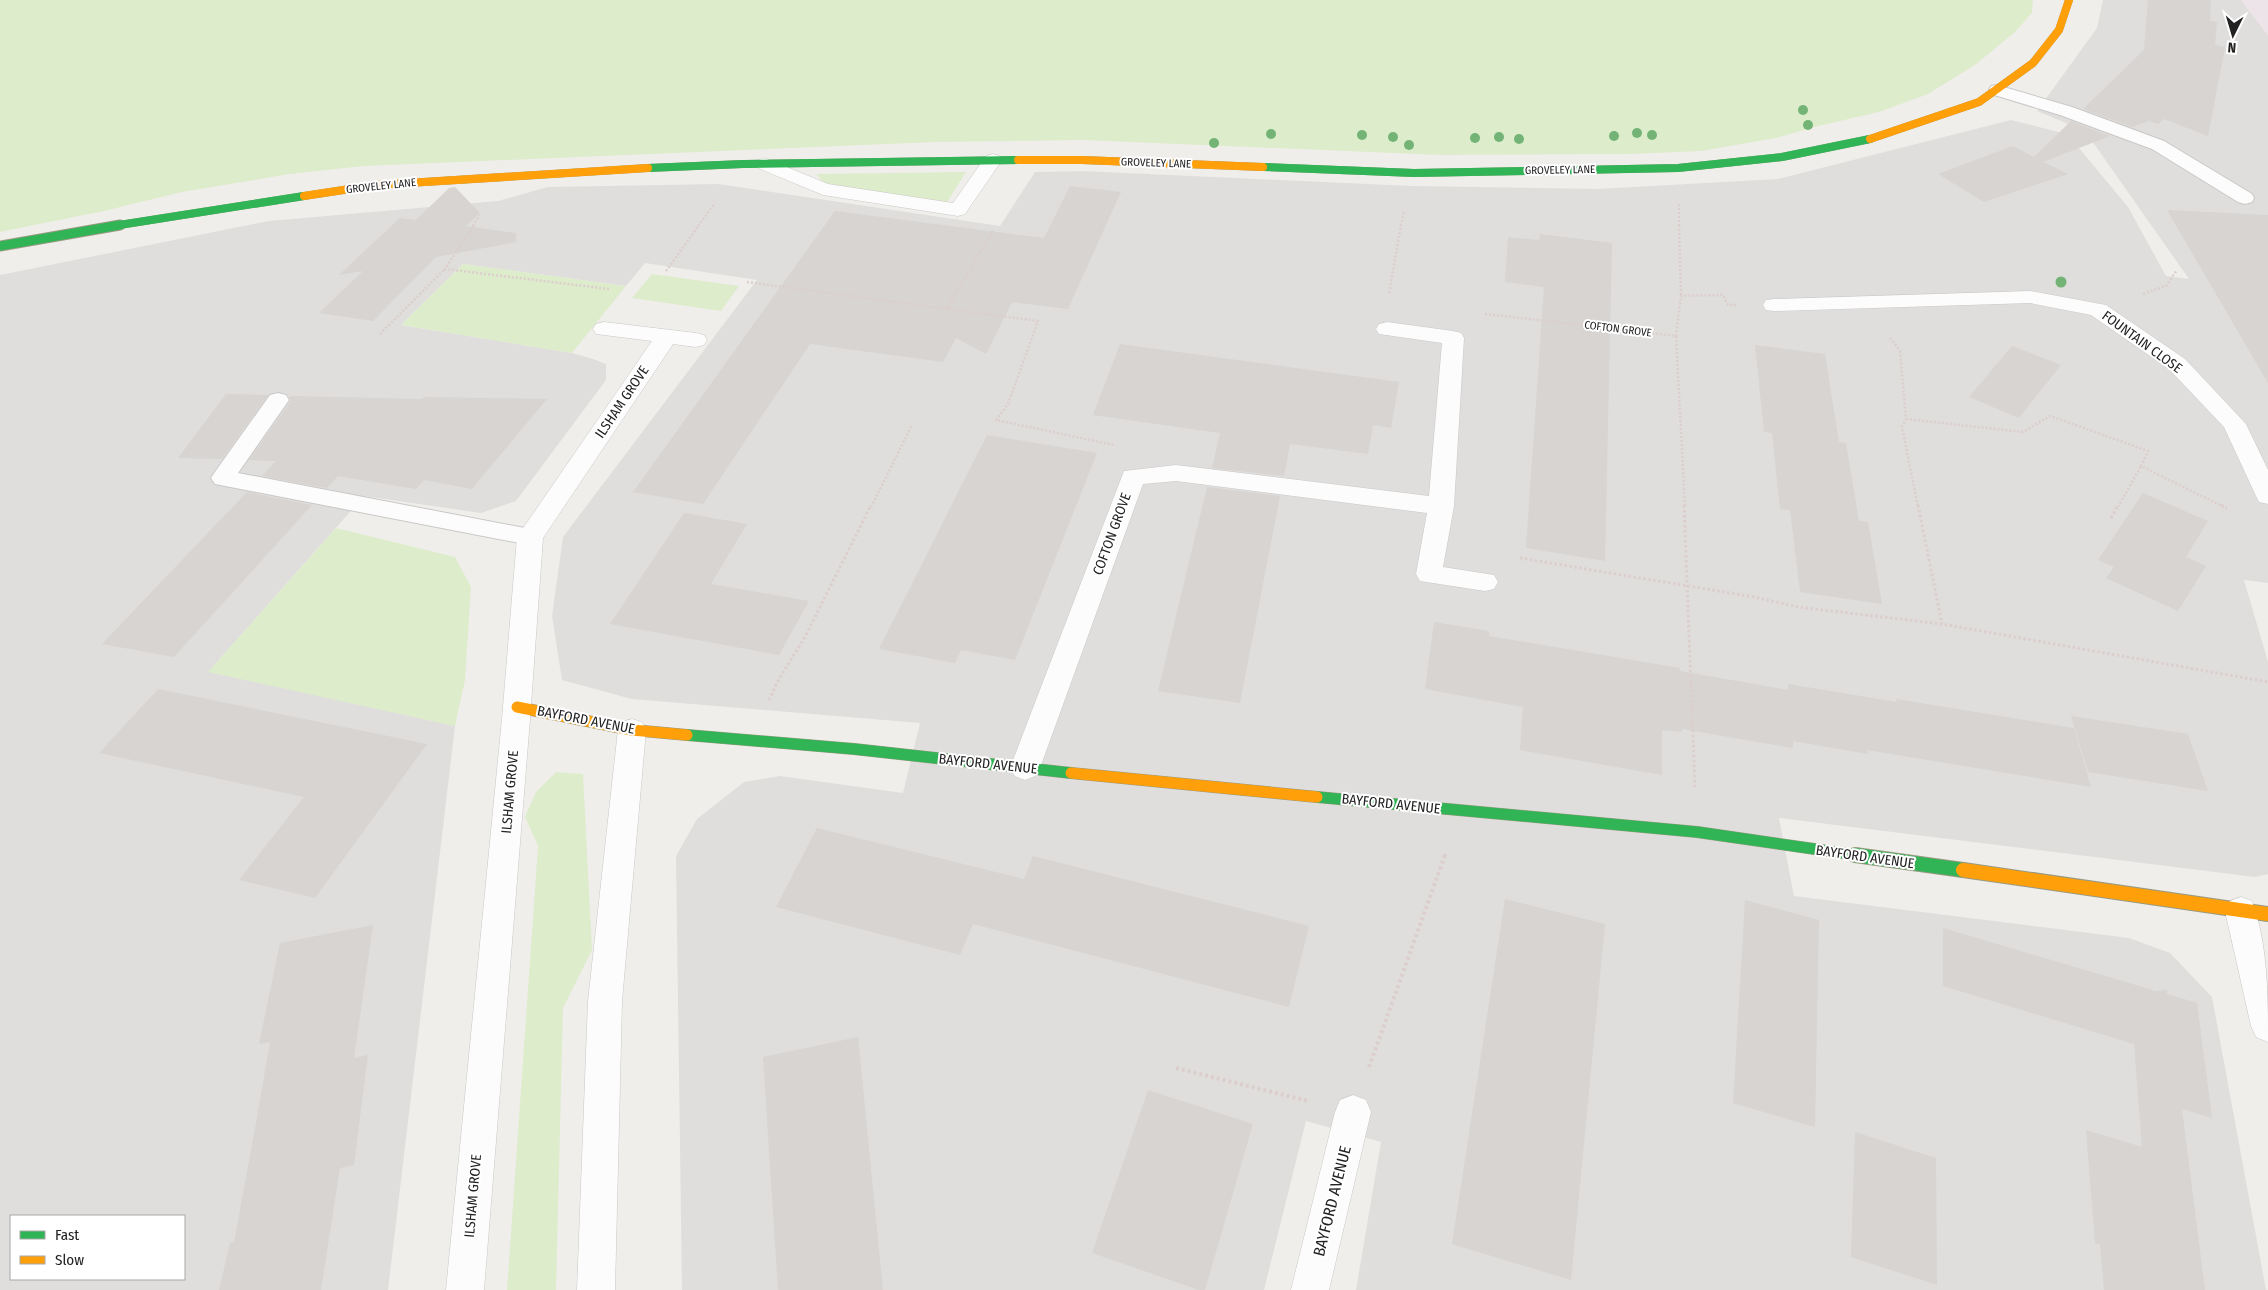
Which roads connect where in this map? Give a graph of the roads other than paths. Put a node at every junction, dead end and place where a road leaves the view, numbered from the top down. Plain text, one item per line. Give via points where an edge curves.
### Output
1 (2069, 0) edge
2 (1997, 90) junction
3 (993, 160) junction
4 (765, 164) junction
5 (2246, 198) dead end
6 (0, 246) edge
7 (1774, 305) dead end
8 (604, 329) dead end
9 (1387, 329) dead end
10 (667, 336) junction
11 (696, 340) dead end
12 (278, 400) dead end
13 (2268, 496) edge
14 (1441, 506) junction
15 (530, 537) junction
16 (1484, 582) dead end
17 (517, 706) junction
18 (632, 730) junction
19 (1025, 768) junction
20 (2254, 912) edge
21 (2268, 1026) edge
22 (1353, 1112) road end
23 (465, 1290) edge
24 (596, 1290) edge
25 (1310, 1290) edge

1 - 2 main road, GROVELEY LANE via 2060,30 2033,63
2 - 3 main road, GROVELEY LANE via 1979,102 1874,138 1782,157 1678,168 1414,172 1082,160
2 - 5 lane via 2158,145
3 - 4 main road, GROVELEY LANE
3 - 4 street, GROVELEY LANE via 958,210 823,188
4 - 6 main road, GROVELEY LANE via 582,171 376,185 175,215
7 - 13 street, FOUNTAIN CLOSE via 2030,297 2098,310 2177,364 2234,424
8 - 10 street
9 - 14 street via 1453,338
10 - 11 street
10 - 15 street, ILSHAM GROVE
12 - 15 lane via 223,478
14 - 16 street via 1429,574
14 - 19 street, COFTON GROVE via 1176,473 1133,477
15 - 17 street, ILSHAM GROVE
17 - 18 main road, BAYFORD AVENUE
17 - 23 street, ILSHAM GROVE
18 - 19 main road, BAYFORD AVENUE
18 - 24 street via 605,1001
19 - 20 main road, BAYFORD AVENUE via 1696,832
20 - 21 street
22 - 25 street, BAYFORD AVENUE

